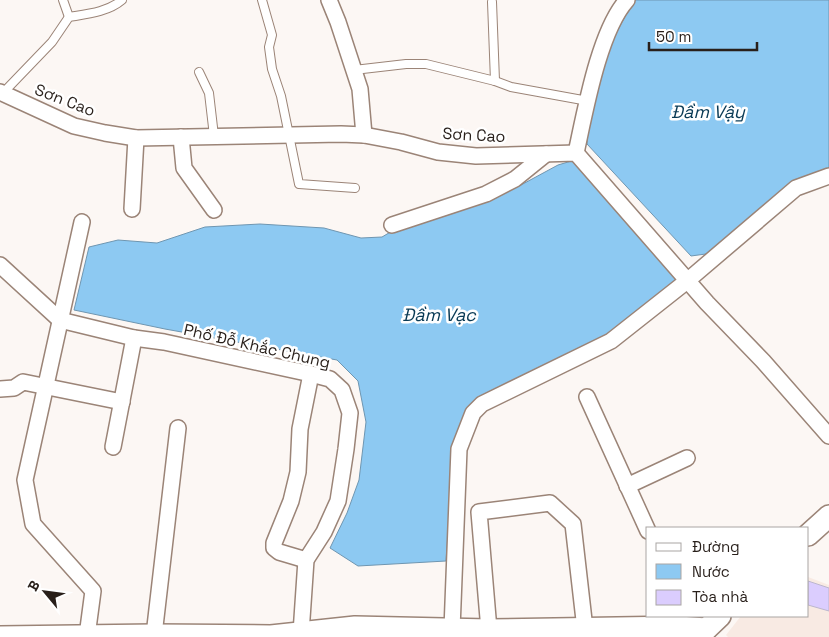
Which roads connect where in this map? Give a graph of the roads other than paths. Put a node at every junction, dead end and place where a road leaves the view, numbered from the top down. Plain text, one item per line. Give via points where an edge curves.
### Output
1 (63, 0) edge
2 (122, 0) edge
3 (262, 0) edge
4 (329, 0) edge
5 (492, 2) dead end
6 (622, 2) edge
7 (69, 17) junction
8 (354, 70) junction
9 (199, 72) dead end
10 (495, 81) junction
11 (1, 95) edge
12 (588, 101) junction
13 (288, 134) junction
14 (364, 135) junction
15 (214, 136) junction
16 (181, 137) junction
17 (136, 138) junction
18 (576, 153) junction
19 (546, 154) junction
20 (829, 176) edge
21 (355, 188) dead end
22 (132, 209) dead end
23 (214, 210) dead end
24 (82, 222) dead end
25 (392, 225) dead end
26 (0, 265) edge
27 (687, 280) junction
28 (60, 320) junction
29 (134, 338) junction
30 (311, 374) junction
31 (45, 387) junction
32 (0, 389) edge
33 (587, 396) dead end
34 (122, 402) junction
35 (178, 428) dead end
36 (829, 436) edge
37 (113, 447) dead end
38 (686, 458) dead end
39 (628, 486) junction
40 (829, 516) edge
41 (646, 527) edge
42 (809, 534) edge
43 (306, 560) junction
44 (703, 627) edge
45 (452, 629) junction
46 (585, 629) junction
47 (489, 630) junction
48 (301, 633) junction
49 (426, 633) edge
50 (520, 633) edge
51 (154, 634) junction
52 (87, 636) junction
53 (0, 637) edge

1 - 7 lane
2 - 7 lane via 94,13
3 - 13 lane via 272,35 269,47 272,69
4 - 8 street
5 - 10 lane
6 - 12 street via 599,59
7 - 11 lane via 52,42
8 - 10 lane via 426,64
8 - 14 street via 360,89
9 - 15 lane via 209,92
10 - 12 lane via 511,87
11 - 17 street, Sơn Cao via 74,126
12 - 18 street
13 - 14 street, Sơn Cao
13 - 15 street, Sơn Cao
13 - 21 lane via 299,184
14 - 19 street, Sơn Cao via 438,152 476,156
15 - 16 street, Sơn Cao
16 - 17 street, Sơn Cao
16 - 23 street via 184,168
17 - 22 street
18 - 19 street, Sơn Cao
18 - 27 street
19 - 25 street via 515,179 486,194
20 - 27 street via 796,188
24 - 28 street
26 - 28 street
27 - 36 street
27 - 45 street via 611,340 482,404 473,413 459,449
28 - 29 street, Phố Đỗ Khắc Chung
28 - 31 street
29 - 30 street, Phố Đỗ Khắc Chung
29 - 34 street
30 - 43 street via 300,429 294,491 274,543 279,552
30 - 43 street, Phố Đỗ Khắc Chung via 330,379 342,390 350,413 338,501
31 - 32 street via 23,382 14,388
31 - 34 street
31 - 52 street via 25,480 32,524 93,591
33 - 39 street
34 - 37 street
35 - 51 street
38 - 39 street
39 - 41 street
40 - 42 street
43 - 48 street, Phố Đỗ Khắc Chung
44 - 46 street
45 - 47 street
45 - 49 street
46 - 47 street via 573,524 550,503 478,512
46 - 50 street
47 - 50 street
48 - 49 street via 355,627
48 - 51 street via 271,636
51 - 52 street
52 - 53 street

